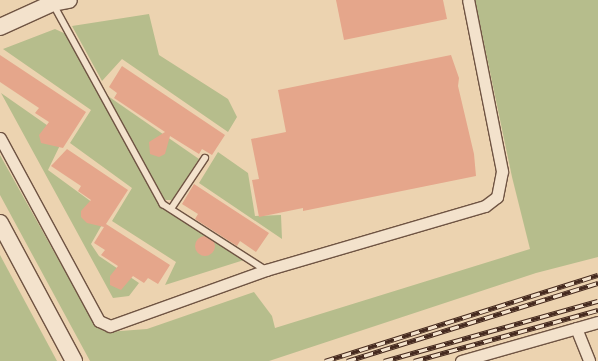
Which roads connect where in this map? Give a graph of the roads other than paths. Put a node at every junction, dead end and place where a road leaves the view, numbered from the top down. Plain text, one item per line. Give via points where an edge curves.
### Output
1 (69, 0) edge
2 (468, 0) edge
3 (53, 3) junction
4 (0, 27) edge
5 (0, 138) edge
6 (205, 158) dead end
7 (171, 209) junction
8 (0, 223) edge
9 (266, 270) junction
10 (598, 322) edge
11 (576, 328) junction
12 (74, 361) edge
13 (461, 361) edge
14 (589, 361) edge

1 - 3 street
2 - 9 street via 502,171 497,197 485,206
3 - 4 street
3 - 7 lane via 163,204
5 - 9 street via 99,320 110,326
6 - 7 lane
7 - 9 lane
8 - 12 street
10 - 11 street
11 - 13 street
11 - 14 street

